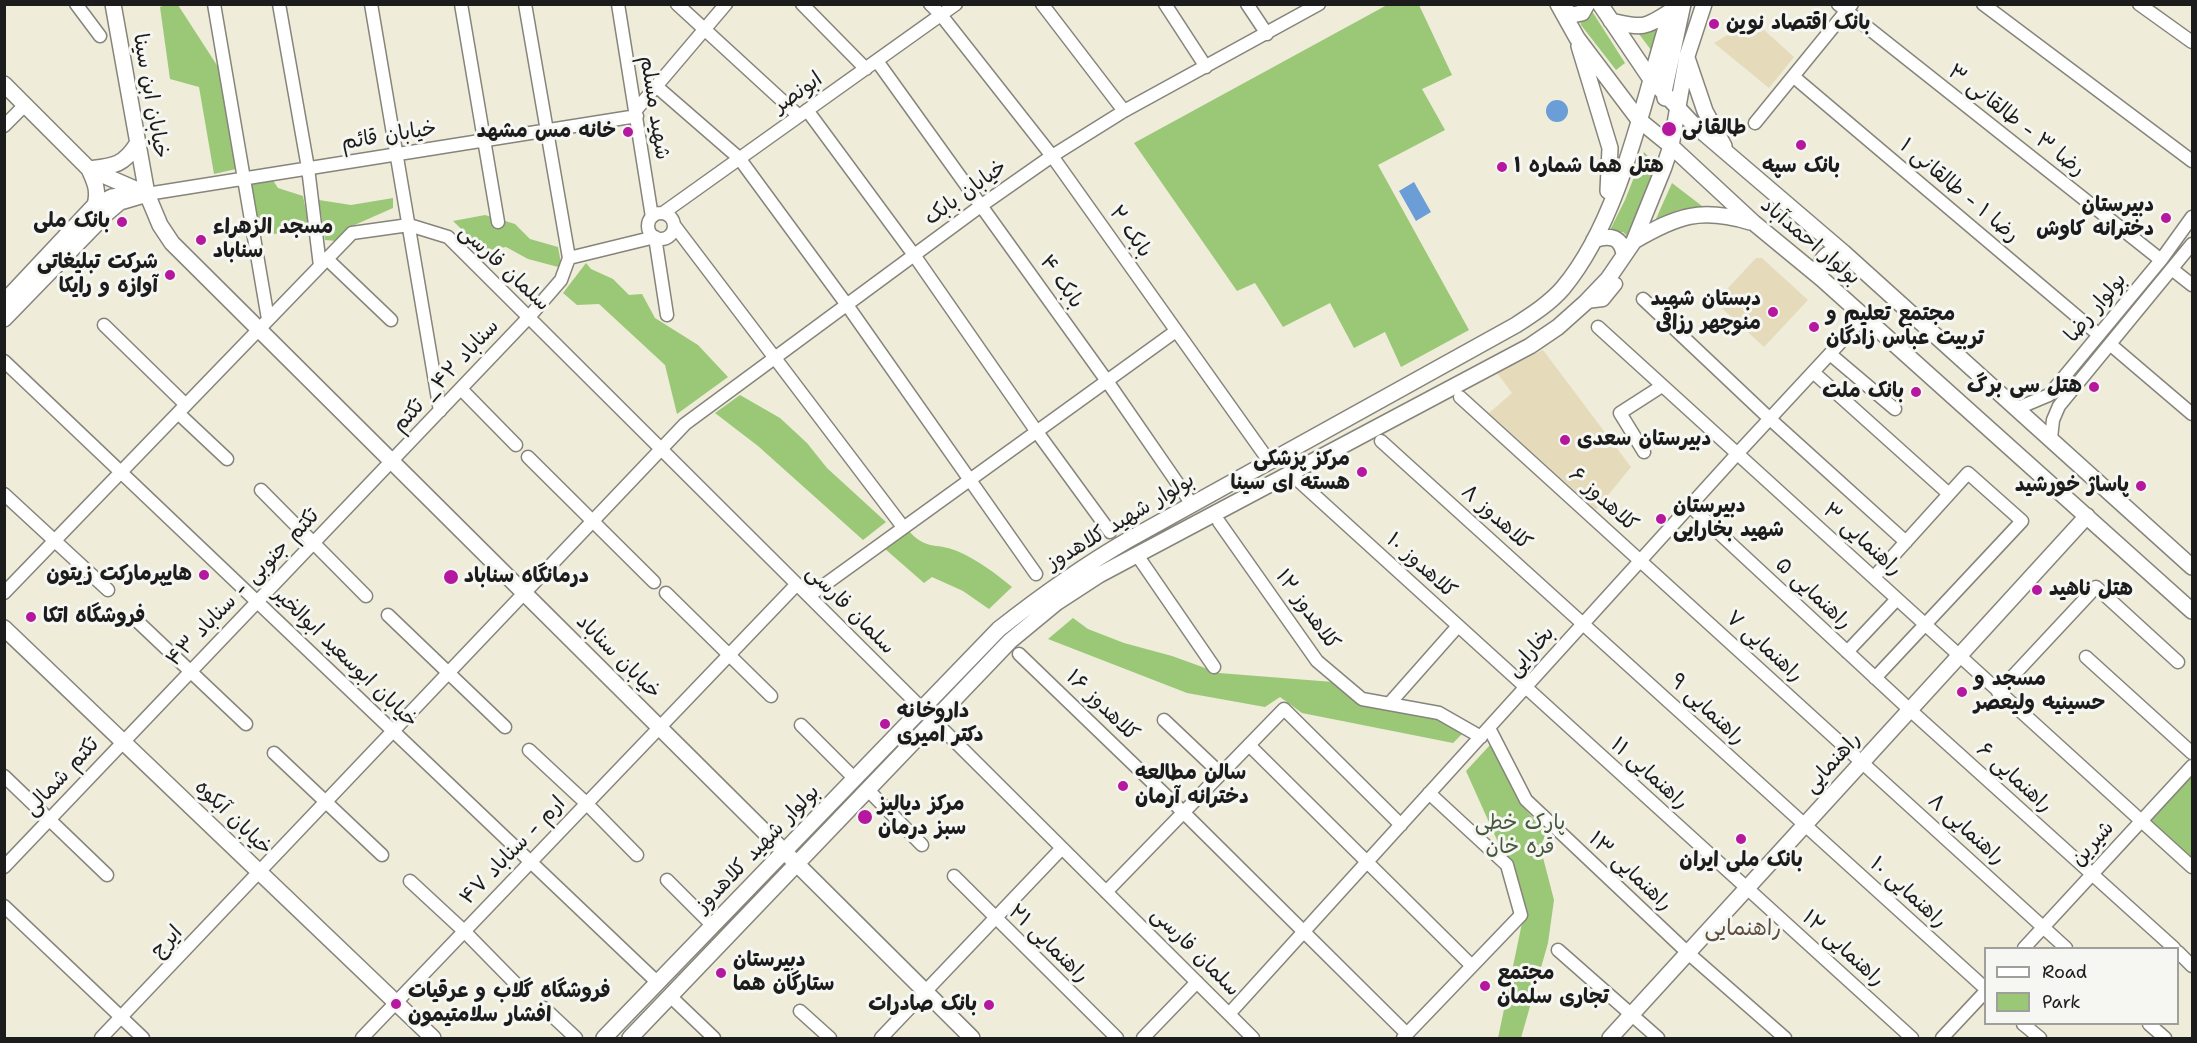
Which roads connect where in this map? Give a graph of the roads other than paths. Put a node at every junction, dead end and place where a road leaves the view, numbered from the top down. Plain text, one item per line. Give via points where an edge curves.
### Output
1 (76, 4) edge
2 (113, 4) edge
3 (214, 4) edge
4 (279, 4) edge
5 (370, 4) edge
6 (461, 4) edge
7 (525, 4) edge
8 (618, 4) edge
9 (677, 4) edge
10 (726, 4) edge
11 (802, 4) edge
12 (930, 4) edge
13 (956, 4) edge
14 (1042, 4) edge
15 (1165, 4) edge
16 (1247, 4) edge
17 (1319, 4) edge
18 (1587, 4) edge
19 (1600, 4) edge
20 (1704, 4) edge
21 (1983, 4) edge
22 (2139, 4) edge
23 (1558, 5) edge
24 (1677, 7) edge
25 (1846, 7) edge
26 (942, 15) junction
27 (1611, 21) junction
28 (705, 29) junction
29 (1266, 34) junction
30 (100, 36) dead end
31 (1577, 38) junction
32 (2193, 42) edge
33 (1687, 56) junction
34 (878, 61) junction
35 (1206, 67) junction
36 (866, 69) junction
37 (1794, 77) junction
38 (1650, 78) junction
39 (4, 84) edge
40 (656, 86) junction
41 (1664, 92) junction
42 (25, 105) junction
43 (1676, 107) junction
44 (1124, 111) junction
45 (636, 113) junction
46 (803, 113) junction
47 (1639, 120) junction
48 (1755, 123) dead end
49 (4, 126) edge
50 (548, 130) junction
51 (486, 140) junction
52 (137, 144) junction
53 (1671, 146) junction
54 (396, 154) junction
55 (1052, 156) junction
56 (1730, 157) junction
57 (739, 158) junction
58 (2193, 161) edge
59 (308, 168) junction
60 (89, 169) junction
61 (245, 178) junction
62 (147, 194) junction
63 (95, 205) junction
64 (982, 205) junction
65 (657, 215) junction
66 (1605, 217) junction
67 (2193, 217) edge
68 (498, 222) dead end
69 (1754, 223) junction
70 (409, 225) junction
71 (674, 225) junction
72 (655, 237) junction
73 (1594, 240) junction
74 (1634, 241) junction
75 (2193, 243) edge
76 (1844, 253) junction
77 (1624, 254) junction
78 (914, 255) junction
79 (569, 258) junction
80 (2161, 260) junction
81 (323, 263) junction
82 (2173, 270) junction
83 (1822, 279) junction
84 (2193, 285) edge
85 (1643, 299) dead end
86 (4, 302) edge
87 (847, 305) junction
88 (668, 315) dead end
89 (529, 317) junction
90 (1864, 317) junction
91 (4, 319) edge
92 (391, 320) dead end
93 (263, 324) junction
94 (104, 325) dead end
95 (1598, 327) dead end
96 (1176, 332) junction
97 (2099, 335) junction
98 (2111, 345) junction
99 (1830, 354) junction
100 (776, 358) junction
101 (4, 361) edge
102 (1813, 372) junction
103 (1107, 381) junction
104 (1662, 386) junction
105 (461, 389) junction
106 (2049, 395) junction
107 (1460, 396) dead end
108 (2059, 406) junction
109 (2018, 408) junction
110 (182, 409) junction
111 (1895, 409) dead end
112 (440, 411) junction
113 (2193, 414) edge
114 (1770, 419) junction
115 (1037, 432) junction
116 (2051, 438) junction
117 (1382, 441) dead end
118 (516, 445) dead end
119 (661, 449) junction
120 (1644, 452) dead end
121 (1737, 454) junction
122 (528, 457) dead end
123 (227, 459) dead end
124 (1269, 461) junction
125 (392, 462) junction
126 (121, 472) junction
127 (1290, 474) junction
128 (971, 479) junction
129 (261, 490) dead end
130 (4, 494) edge
131 (1949, 494) junction
132 (1187, 497) dead end
133 (1690, 506) junction
134 (2087, 516) junction
135 (593, 521) junction
136 (1219, 522) dead end
137 (903, 527) junction
138 (1110, 532) dead end
139 (55, 540) junction
140 (1906, 542) junction
141 (314, 543) junction
142 (1137, 555) junction
143 (1641, 560) junction
144 (2193, 567) edge
145 (1036, 574) dead end
146 (1874, 577) junction
147 (654, 582) dead end
148 (797, 584) junction
149 (108, 590) dead end
150 (4, 593) edge
151 (524, 593) junction
152 (666, 593) dead end
153 (366, 596) dead end
154 (809, 596) junction
155 (1897, 598) junction
156 (257, 602) junction
157 (2193, 611) edge
158 (388, 615) dead end
159 (135, 619) dead end
160 (1584, 623) junction
161 (1925, 625) junction
162 (1458, 626) junction
163 (4, 628) edge
164 (1847, 652) junction
165 (1019, 654) dead end
166 (728, 655) junction
167 (1959, 656) junction
168 (2086, 657) dead end
169 (2178, 662) dead end
170 (1215, 667) dead end
171 (189, 672) junction
172 (449, 673) junction
173 (1875, 678) junction
174 (1525, 688) junction
175 (1998, 692) junction
176 (771, 696) dead end
177 (1389, 704) junction
178 (1910, 710) junction
179 (928, 715) junction
180 (1164, 720) dead end
181 (246, 724) dead end
182 (801, 725) dead end
183 (505, 727) dead end
184 (660, 728) junction
185 (394, 732) junction
186 (1485, 732) junction
187 (123, 741) junction
188 (1249, 745) junction
189 (529, 750) dead end
190 (274, 753) dead end
191 (2193, 753) edge
192 (1862, 762) junction
193 (2193, 766) edge
194 (1221, 774) junction
195 (4, 776) edge
196 (854, 778) junction
197 (868, 790) junction
198 (1429, 794) junction
199 (326, 803) junction
200 (586, 803) junction
201 (1183, 812) junction
202 (49, 819) junction
203 (2141, 821) junction
204 (1401, 825) junction
205 (1804, 826) junction
206 (922, 845) dead end
207 (1062, 848) junction
208 (785, 853) junction
209 (382, 855) dead end
210 (638, 855) dead end
211 (530, 862) junction
212 (1367, 862) junction
213 (797, 865) junction
214 (4, 867) edge
215 (2193, 867) edge
216 (260, 873) junction
217 (2092, 874) junction
218 (106, 875) dead end
219 (954, 876) dead end
220 (667, 880) dead end
221 (411, 881) dead end
222 (1747, 889) junction
223 (1106, 892) junction
224 (4, 906) edge
225 (995, 919) junction
226 (713, 926) junction
227 (2043, 928) junction
228 (464, 931) junction
229 (1304, 932) junction
230 (2025, 947) edge
231 (2065, 947) edge
232 (2173, 947) edge
233 (1558, 950) dead end
234 (1688, 953) junction
235 (2179, 953) edge
236 (1472, 966) junction
237 (2193, 966) edge
238 (1197, 982) junction
239 (658, 983) junction
240 (516, 984) dead end
241 (1984, 988) edge
242 (925, 992) junction
243 (1984, 992) edge
244 (670, 996) junction
245 (396, 1003) junction
246 (544, 1008) dead end
247 (800, 1011) dead end
248 (1229, 1014) junction
249 (1632, 1015) junction
250 (121, 1018) junction
251 (2025, 1025) edge
252 (2151, 1025) edge
253 (1405, 1036) edge
254 (101, 1038) edge
255 (143, 1038) edge
256 (362, 1038) edge
257 (433, 1038) edge
258 (576, 1038) edge
259 (604, 1038) edge
260 (630, 1038) edge
261 (714, 1038) edge
262 (830, 1038) edge
263 (881, 1038) edge
264 (972, 1038) edge
265 (1117, 1038) edge
266 (1143, 1038) edge
267 (1253, 1038) edge
268 (1610, 1038) edge
269 (1658, 1038) edge
270 (1785, 1038) edge
271 (1912, 1038) edge
272 (1942, 1038) edge
273 (2040, 1038) edge
274 (2165, 1038) edge

1 - 30 street
2 - 52 main road, خیابان ابن سینا
3 - 61 street
4 - 59 street
5 - 54 street
6 - 51 street
7 - 50 street
8 - 45 street, شهید مسلم
9 - 28 street
10 - 28 street
11 - 36 street
12 - 26 street, بابک ۲
13 - 26 street, ابونصر
14 - 44 street
15 - 35 street
16 - 29 street
17 - 29 street, خیابان بابک
18 - 23 main road via 1582,13 1572,15
19 - 27 main road, بولوار احمدآباد
20 - 33 main road, بولوار شهید کلاهدوز
21 - 58 street
22 - 32 street
23 - 31 main road, بولوار احمدآباد
24 - 27 main road via 1651,25
24 - 38 main road, بولوار شهید کلاهدوز
24 - 41 main road
25 - 37 street
25 - 80 street, رضا ۳ - طالقانی ۳
26 - 34 street, ابونصر
26 - 55 street, بابک ۲
27 - 38 main road, بولوار احمدآباد
28 - 40 street
28 - 46 street
29 - 35 street, خیابان بابک
31 - 47 main road, بولوار احمدآباد
31 - 66 main road via 1610,148
33 - 43 main road, بولوار شهید کلاهدوز
33 - 56 main road via 1705,111
34 - 36 street, ابونصر
34 - 64 street, بابک ۴
35 - 44 street, خیابان بابک
36 - 46 street, ابونصر
37 - 48 street
37 - 97 street, رضا ۱ - طالقانی ۱
38 - 41 main road, بولوار احمدآباد
38 - 47 main road, بولوار شهید کلاهدوز
39 - 42 main road
40 - 45 street
40 - 57 street
41 - 43 main road, بولوار احمدآباد
41 - 53 main road
42 - 49 street
42 - 60 main road
43 - 53 main road, بولوار شهید کلاهدوز
43 - 56 main road, بولوار احمدآباد
44 - 55 street, خیابان بابک
45 - 50 street, خیابان قائم
45 - 65 street, شهید مسلم
46 - 57 street, ابونصر
46 - 78 street
47 - 53 main road, بولوار احمدآباد
47 - 66 main road, بولوار شهید کلاهدوز
50 - 51 street, خیابان قائم
50 - 79 street
51 - 54 street, خیابان قائم
51 - 68 street
52 - 60 main road via 128,158 113,166
52 - 62 main road, خیابان ابن سینا
53 - 69 main road, بولوار احمدآباد
53 - 74 main road, بولوار شهید کلاهدوز
54 - 59 street, خیابان قائم
54 - 70 street
55 - 64 street, خیابان بابک
55 - 96 street, بابک ۲
56 - 76 main road, بولوار احمدآباد
57 - 65 street, ابونصر
57 - 87 street
59 - 61 street, خیابان قائم
59 - 81 street
60 - 62 main road
60 - 63 main road via 96,185
61 - 62 street, خیابان قائم
61 - 93 street
62 - 63 main road via 119,195
62 - 91 main road via 120,202 107,213
62 - 93 main road, خیابان سناباد via 172,243
63 - 86 main road
64 - 78 street, خیابان بابک
64 - 103 street, بابک ۴
65 - 71 street via 671,217
65 - 72 street via 648,228
66 - 73 main road, بولوار شهید کلاهدوز
67 - 80 street, بولوار رضا
69 - 74 main road via 1706,213 1659,226
69 - 83 main road, بولوار احمدآباد
70 - 81 street via 352,233
70 - 89 street, سلمان فارسی via 448,237
70 - 112 street
71 - 72 street via 670,236
71 - 100 street
72 - 79 street
72 - 88 street
73 - 77 main road via 1611,236 1618,239
73 - 124 main road, بولوار شهید کلاهدوز via 1563,287 1542,308
74 - 77 main road, بولوار شهید کلاهدوز
75 - 82 street, بولوار رضا
76 - 83 main road via 1833,252 1823,257 1819,268
76 - 109 main road, بولوار احمدآباد
77 - 127 main road, بولوار شهید کلاهدوز via 1586,302 1530,346
78 - 87 street, خیابان بابک
78 - 115 street
79 - 89 street, سناباد ۴۲_ تکتم via 561,280
80 - 97 street, بولوار رضا
81 - 92 street
81 - 93 street
82 - 84 street
82 - 98 street, بولوار رضا
83 - 90 main road, بولوار احمدآباد
85 - 114 street
87 - 100 street, خیابان بابک
87 - 128 street
89 - 105 street, سناباد ۴۲_ تکتم
89 - 119 street, سلمان فارسی
90 - 99 street, بخارایی
90 - 134 main road, بولوار احمدآباد
93 - 110 street
93 - 125 main road, خیابان سناباد
94 - 110 street
95 - 104 street, راهنمایی ۳
96 - 103 street
96 - 124 street, بابک ۲
97 - 106 street, بولوار رضا
98 - 108 street, بولوار رضا
98 - 113 street
99 - 102 street, بخارایی
99 - 111 street
100 - 119 street, خیابان بابک via 685,424
100 - 137 street
101 - 126 street, خیابان ابوسعید ابوالخیر
102 - 114 street, بخارایی
102 - 131 street
103 - 115 street
103 - 132 street, بابک ۴
104 - 120 street via 1620,413
104 - 121 street, راهنمایی ۳
105 - 112 street, سناباد ۴۲_ تکتم
105 - 118 street
106 - 108 street via 2049,403
106 - 109 street, بولوار رضا
107 - 143 street, کلاهدوز ۶
108 - 116 street, بولوار رضا
109 - 116 main road, بولوار احمدآباد
110 - 123 street
110 - 126 street
112 - 125 street, سناباد ۴۲_ تکتم
114 - 121 street, بخارایی
114 - 140 street
115 - 128 street
115 - 138 street
116 - 144 main road, بولوار احمدآباد
117 - 160 street, کلاهدوز ۸
119 - 135 street, خیابان بابک
119 - 148 street, سلمان فارسی
121 - 133 street, بخارایی
121 - 146 street, راهنمایی ۳
122 - 135 street
124 - 179 main road, بولوار شهید کلاهدوز via 1091,561 1047,591 999,628
125 - 141 street, تکتم جنوبی - سناباد ۴۳
125 - 151 main road, خیابان سناباد
126 - 139 street
126 - 156 street, خیابان ابوسعید ابوالخیر
127 - 142 main road, بولوار شهید کلاهدوز
127 - 162 street, کلاهدوز ۱۰
128 - 137 street
128 - 145 street
129 - 141 street
130 - 139 street
131 - 140 street
131 - 161 street via 1968,473 2022,521
133 - 143 street, بخارایی
133 - 164 street, راهنمایی ۵
134 - 157 main road, بولوار احمدآباد
134 - 167 main road, راهنمایی
135 - 147 street
135 - 151 street, خیابان بابک
136 - 177 street, کلاهدوز ۱۲ via 1317,661 1362,699
137 - 154 street
139 - 149 street
139 - 150 street
140 - 146 street
141 - 153 street
141 - 156 street, تکتم جنوبی - سناباد ۴۳
142 - 170 street
142 - 179 main road, بولوار شهید کلاهدوز via 1056,603
143 - 160 street, بخارایی
143 - 192 street, راهنمایی ۷
146 - 155 street, راهنمایی ۳
148 - 154 street, سلمان فارسی
148 - 166 street, ارم - سناباد ۴۷
151 - 172 street, خیابان بابک
151 - 184 main road, خیابان سناباد
152 - 166 street
154 - 179 street, سلمان فارسی
155 - 161 street, راهنمایی ۳
155 - 164 street
156 - 171 street, تکتم جنوبی - سناباد ۴۳
156 - 185 street, خیابان ابوسعید ابوالخیر
158 - 172 street
159 - 171 street
160 - 174 street, بخارایی
160 - 205 street, راهنمایی ۹
161 - 167 street, راهنمایی ۳
161 - 173 street
162 - 174 street, کلاهدوز ۱۰
162 - 177 street
163 - 187 main road, خیابان آبکوه
164 - 173 street, راهنمایی ۵
165 - 201 street, کلاهدوز ۱۶
166 - 176 street
166 - 184 street, ارم - سناباد ۴۷
167 - 175 street, راهنمایی ۳
167 - 178 main road, راهنمایی
168 - 191 street
169 - 175 street via 2096,587
171 - 181 street
171 - 187 street, تکتم جنوبی - سناباد ۴۳
172 - 183 street
172 - 185 street, ایرج
173 - 178 street, راهنمایی ۵
174 - 186 street, بخارایی
174 - 222 street, راهنمایی ۱۱
175 - 203 street, راهنمایی ۳
177 - 186 street, کلاهدوز ۱۲ via 1439,713
178 - 192 main road, راهنمایی
178 - 217 street, راهنمایی ۶
179 - 196 main road, بولوار شهید کلاهدوز
179 - 197 main road, بولوار شهید کلاهدوز
179 - 207 street, سلمان فارسی
180 - 194 street
182 - 196 street
184 - 200 street, ارم - سناباد ۴۷
184 - 208 main road, خیابان سناباد
185 - 199 street, ایرج
185 - 211 street, خیابان ابوسعید ابوالخیر
186 - 198 street, بخارایی
186 - 234 street, راهنمایی ۱۳ via 1526,800
187 - 202 street, تکتم شمالی
187 - 216 main road, خیابان آبکوه
188 - 194 street
188 - 204 street via 1284,709
188 - 212 street
189 - 200 street
190 - 199 street
192 - 205 main road, راهنمایی
192 - 227 street, راهنمایی ۸
193 - 203 street, شیرین
194 - 201 street
195 - 202 street
196 - 208 main road, بولوار شهید کلاهدوز
197 - 206 street
197 - 213 main road, بولوار شهید کلاهدوز
198 - 204 street, بخارایی
198 - 236 street via 1507,865 1521,915
199 - 209 street
199 - 216 street, ایرج
200 - 210 street
200 - 211 street, ارم - سناباد ۴۷
201 - 223 street
201 - 229 street, کلاهدوز ۱۶
202 - 214 street, تکتم شمالی
202 - 218 street
203 - 215 street, راهنمایی ۳
203 - 217 street, شیرین
204 - 212 street, بخارایی
205 - 222 main road, راهنمایی
205 - 241 street, راهنمایی ۱۰
207 - 223 street, سلمان فارسی
207 - 225 street
208 - 213 main road, خیابان سناباد
208 - 226 main road, بولوار شهید کلاهدوز
211 - 228 street, ارم - سناباد ۴۷
211 - 239 street, خیابان ابوسعید ابوالخیر
212 - 229 street, بخارایی
212 - 236 street
213 - 242 main road, خیابان سناباد
213 - 244 main road, بولوار شهید کلاهدوز
216 - 245 main road, خیابان آبکوه
216 - 250 street, ایرج
217 - 227 street, شیرین
217 - 232 street, راهنمایی ۶
219 - 225 street, راهنمایی ۲۱
220 - 226 street
221 - 228 street
222 - 234 main road, راهنمایی
222 - 271 street, راهنمایی ۱۲
223 - 238 street, سلمان فارسی
224 - 250 street
225 - 242 street
225 - 265 street, راهنمایی ۲۱
226 - 239 main road, بولوار شهید کلاهدوز
227 - 230 street, شیرین
227 - 231 street, راهنمایی ۸
228 - 240 street
228 - 245 street, ارم - سناباد ۴۷
229 - 248 street, بخارایی
229 - 253 street, کلاهدوز ۱۶
233 - 249 street
234 - 249 main road, راهنمایی
234 - 270 street, راهنمایی ۱۳
235 - 237 street
236 - 253 street
238 - 248 street, سلمان فارسی
238 - 266 street
239 - 259 main road, بولوار شهید کلاهدوز
242 - 263 street
242 - 264 main road, خیابان سناباد
243 - 272 street
244 - 260 main road, بولوار شهید کلاهدوز
244 - 261 street
245 - 256 street, ارم - سناباد ۴۷
245 - 257 main road, خیابان آبکوه
246 - 258 street
247 - 262 street
248 - 267 street, سلمان فارسی
249 - 268 main road, راهنمایی
249 - 269 street
250 - 254 street, ایرج
250 - 255 street
251 - 273 street
252 - 274 street

